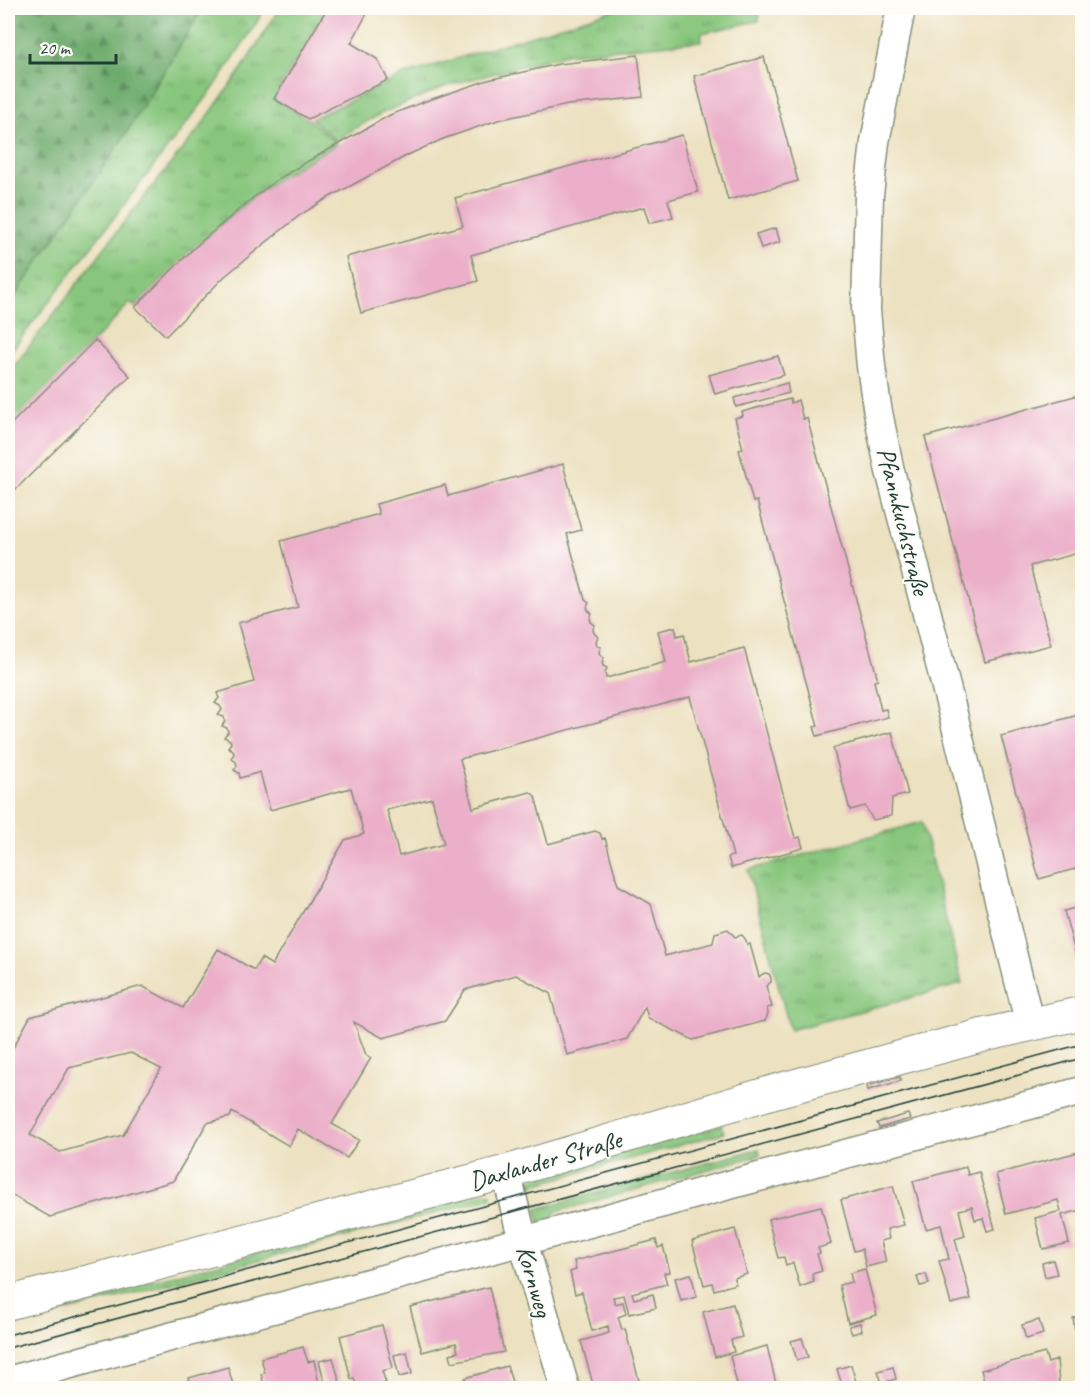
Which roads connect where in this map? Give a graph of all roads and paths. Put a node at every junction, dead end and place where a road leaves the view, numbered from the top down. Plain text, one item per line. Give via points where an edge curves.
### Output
1 (901, 8) edge
2 (1083, 1013) edge
3 (1030, 1025) junction
4 (1083, 1091) edge
5 (506, 1172) junction
6 (523, 1242) junction
7 (8, 1303) edge
8 (8, 1381) edge
9 (565, 1389) edge

1 - 3 street, Pfannkuchstraße via 875,142 869,195 866,309 871,366 889,467
2 - 3 street, Daxlander Straße
3 - 5 street, Daxlander Straße via 776,1091
4 - 6 street
5 - 6 street, Kornweg
5 - 7 street, Daxlander Straße
6 - 8 street
6 - 9 street, Kornweg

